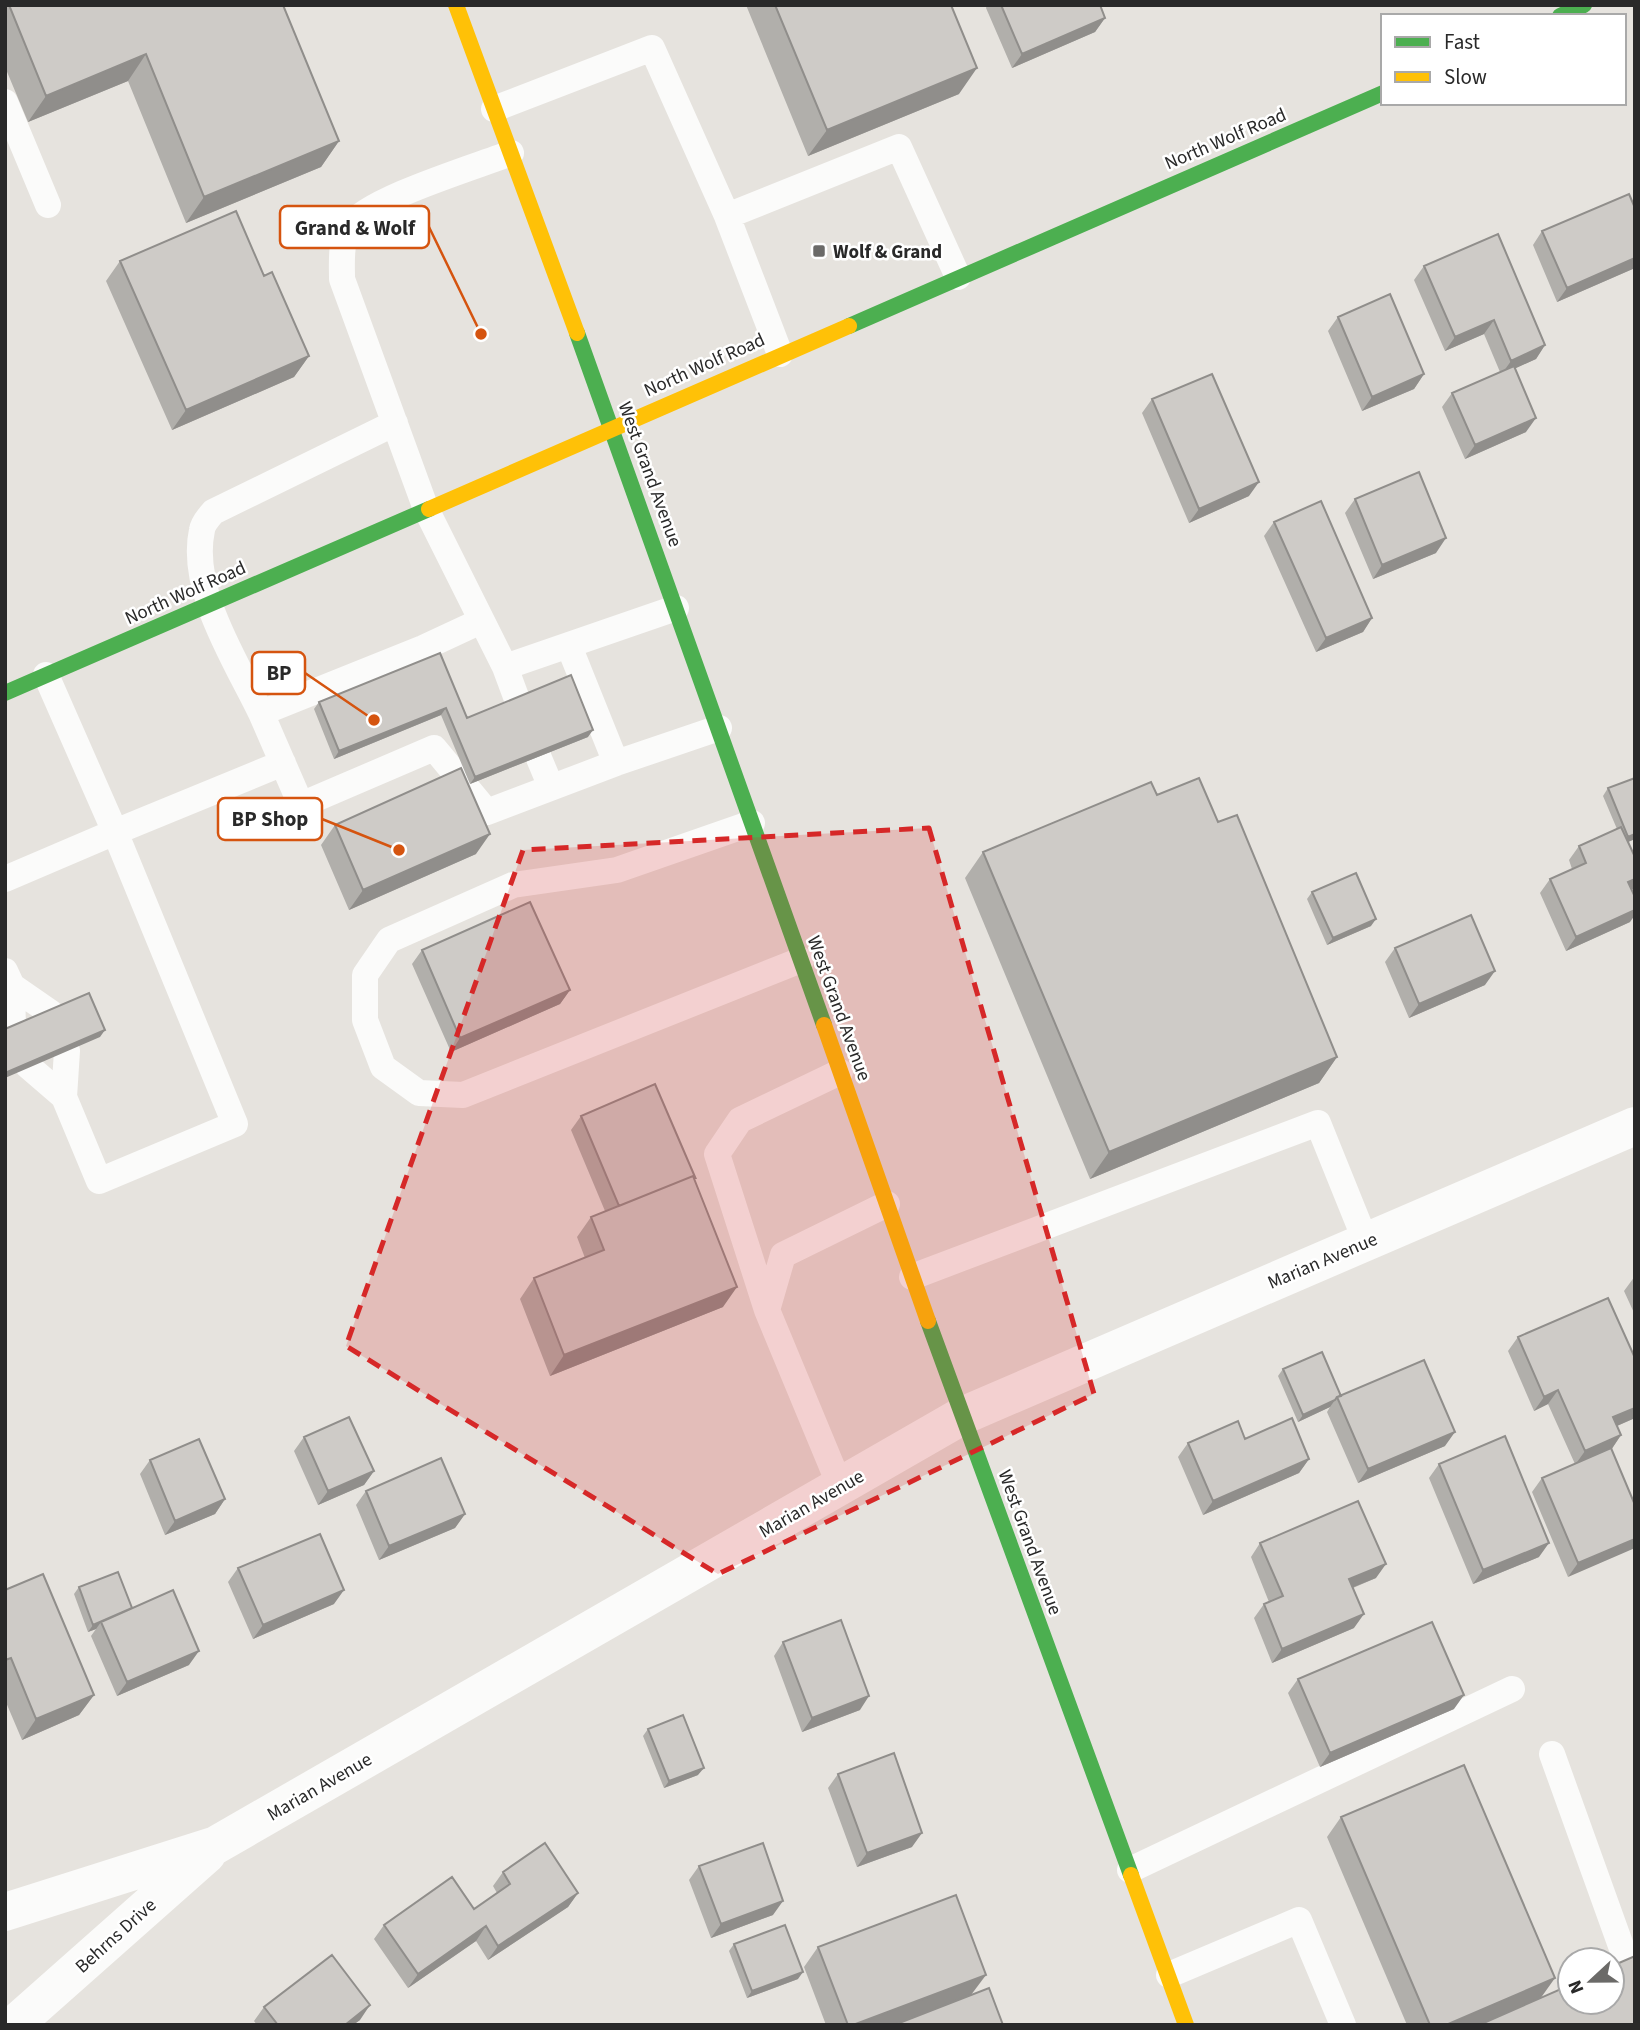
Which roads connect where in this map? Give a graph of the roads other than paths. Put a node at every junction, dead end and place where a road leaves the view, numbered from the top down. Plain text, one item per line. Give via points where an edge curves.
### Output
1 (456, 5) edge
2 (1584, 5) edge
3 (1564, 14) edge
4 (1381, 94) edge
5 (5, 102) edge
6 (494, 110) junction
7 (511, 153) junction
8 (48, 205) dead end
9 (727, 216) junction
10 (958, 277) junction
11 (780, 354) junction
12 (395, 423) junction
13 (612, 427) junction
14 (426, 509) junction
15 (209, 604) junction
16 (676, 608) junction
17 (481, 621) junction
18 (569, 646) junction
19 (505, 667) junction
20 (47, 675) junction
21 (5, 693) edge
22 (518, 702) edge
23 (261, 713) junction
24 (719, 728) junction
25 (538, 755) edge
26 (283, 763) junction
27 (616, 763) junction
28 (474, 779) edge
29 (551, 787) junction
30 (487, 812) junction
31 (752, 823) junction
32 (115, 832) junction
33 (5, 879) edge
34 (801, 960) junction
35 (9, 978) edge
36 (51, 1013) edge
37 (13, 1030) edge
38 (67, 1051) edge
39 (28, 1066) edge
40 (841, 1072) junction
41 (64, 1097) junction
42 (1635, 1126) edge
43 (887, 1204) junction
44 (1366, 1241) junction
45 (912, 1277) junction
46 (767, 1310) junction
47 (962, 1416) junction
48 (840, 1486) junction
49 (1512, 1689) dead end
50 (1552, 1754) dead end
51 (216, 1845) junction
52 (1130, 1870) junction
53 (5, 1912) edge
54 (1621, 1946) edge
55 (1169, 1975) junction
56 (14, 2025) edge
57 (1186, 2025) edge
58 (1342, 2025) edge

1 - 6 main road, West Grand Avenue
2 - 3 main road
4 - 10 main road, North Wolf Road
5 - 8 lane
6 - 7 main road, West Grand Avenue
6 - 9 lane via 652,48
7 - 12 lane via 379,204 350,225 342,248 342,279
7 - 13 main road, West Grand Avenue
9 - 10 lane via 899,147
9 - 11 lane
10 - 11 main road, North Wolf Road
11 - 13 main road, North Wolf Road
12 - 14 lane
12 - 15 lane via 213,512 202,527 200,559
13 - 14 main road, North Wolf Road
13 - 16 main road, West Grand Avenue
14 - 15 main road, North Wolf Road
14 - 17 lane
15 - 20 main road, North Wolf Road
15 - 23 lane
16 - 18 lane
16 - 24 main road, West Grand Avenue
17 - 19 lane
17 - 23 lane via 427,659
18 - 19 lane
18 - 27 lane
19 - 22 lane
20 - 21 main road, North Wolf Road
20 - 32 lane
23 - 26 lane
24 - 27 lane
24 - 31 main road, West Grand Avenue
25 - 29 lane
26 - 30 lane via 301,805 434,748
26 - 32 lane
27 - 29 lane
28 - 30 lane
29 - 30 lane
31 - 34 main road, West Grand Avenue
31 - 34 lane via 617,870 513,885 390,940 365,975 365,1020 383,1067 419,1093 463,1095
32 - 33 lane
32 - 41 lane via 235,1124 99,1181
34 - 40 main road, West Grand Avenue
35 - 36 lane
35 - 37 lane
38 - 41 lane
39 - 41 lane
40 - 43 main road, West Grand Avenue
40 - 46 lane via 740,1120 718,1154
42 - 44 street, Marian Avenue
43 - 45 main road, West Grand Avenue
43 - 46 lane via 783,1255
44 - 45 lane via 1318,1123
44 - 47 street, Marian Avenue
45 - 47 main road, West Grand Avenue
46 - 48 lane
47 - 48 street, Marian Avenue
47 - 52 main road, West Grand Avenue
48 - 51 street, Marian Avenue
49 - 52 lane
50 - 54 lane
51 - 53 street, Marian Avenue
51 - 56 street, Behrns Drive
52 - 55 main road, West Grand Avenue
55 - 57 main road, West Grand Avenue
55 - 58 lane via 1299,1920

